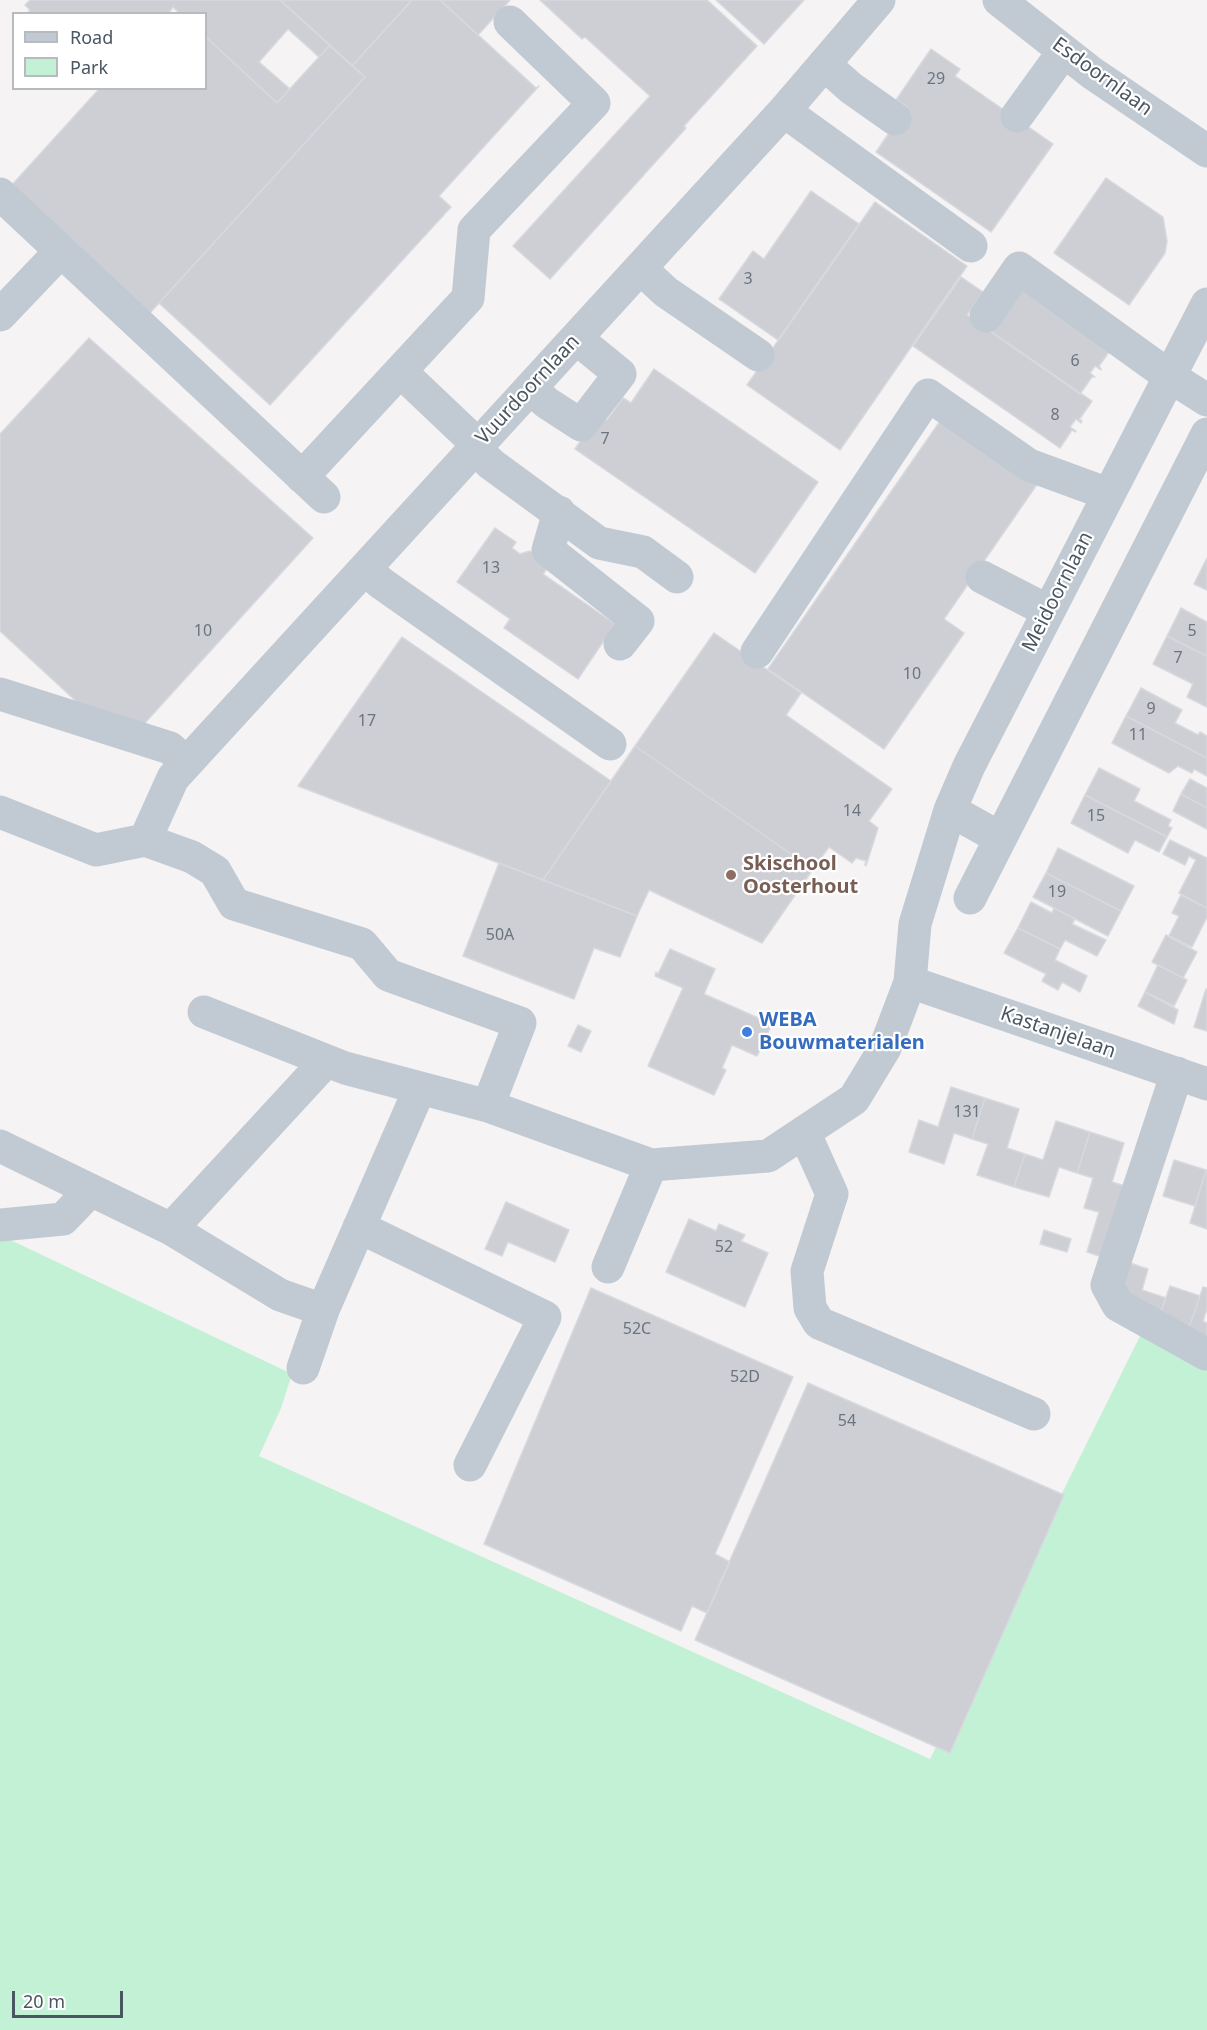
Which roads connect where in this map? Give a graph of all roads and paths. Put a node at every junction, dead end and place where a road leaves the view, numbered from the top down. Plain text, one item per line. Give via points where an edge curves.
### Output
1 (879, 0) edge
2 (999, 0) edge
3 (510, 22) dead end
4 (1064, 51) junction
5 (824, 64) junction
6 (784, 111) junction
7 (1017, 116) dead end
8 (895, 119) dead end
9 (1207, 151) edge
10 (0, 194) edge
11 (971, 246) dead end
12 (61, 251) junction
13 (640, 268) junction
14 (1207, 303) edge
15 (0, 315) edge
16 (986, 316) dead end
17 (576, 338) junction
18 (759, 355) dead end
19 (400, 371) junction
20 (1169, 376) junction
21 (530, 388) junction
22 (1207, 400) edge
23 (1207, 434) edge
24 (476, 446) junction
25 (1108, 494) junction
26 (559, 513) junction
27 (365, 569) junction
28 (677, 577) dead end
29 (982, 577) dead end
30 (1048, 611) junction
31 (620, 644) dead end
32 (757, 652) dead end
33 (0, 694) edge
34 (610, 744) dead end
35 (180, 770) junction
36 (950, 810) junction
37 (0, 812) edge
38 (1000, 838) junction
39 (145, 840) junction
40 (970, 898) dead end
41 (910, 982) junction
42 (204, 1012) dead end
43 (326, 1061) junction
44 (1177, 1073) junction
45 (1207, 1084) edge
46 (420, 1088) junction
47 (488, 1106) junction
48 (804, 1132) junction
49 (0, 1146) edge
50 (651, 1165) junction
51 (91, 1190) junction
52 (0, 1225) edge
53 (359, 1227) junction
54 (171, 1229) junction
55 (608, 1267) dead end
56 (323, 1310) junction
57 (1206, 1354) edge
58 (303, 1368) dead end
59 (1034, 1414) dead end
60 (470, 1466) dead end

1 - 5 street, Vuurdoornlaan
2 - 4 street, Esdoornlaan
3 - 19 street via 594,104 474,230 468,298
4 - 7 street
4 - 9 street, Esdoornlaan
5 - 6 street, Vuurdoornlaan
5 - 8 street
6 - 11 street
6 - 13 street, Vuurdoornlaan
10 - 12 street
12 - 15 street
12 - 19 street via 313,487
13 - 17 street, Vuurdoornlaan
13 - 18 street via 666,292
14 - 20 street, Meidoornlaan
16 - 20 street via 1020,268
17 - 21 street, Vuurdoornlaan
17 - 21 street via 628,380 581,425
19 - 24 street
20 - 22 street
20 - 25 street, Meidoornlaan
21 - 24 street, Vuurdoornlaan
23 - 38 street
24 - 26 street via 491,464
24 - 27 street, Vuurdoornlaan
25 - 30 street, Meidoornlaan
25 - 32 street via 1029,465 928,395
26 - 28 street via 599,543 642,552
26 - 31 street via 548,550 638,621
27 - 34 street
27 - 35 street, Vuurdoornlaan
29 - 30 street
30 - 36 street, Meidoornlaan
33 - 35 street via 170,748
35 - 39 street, Vuurdoornlaan
36 - 38 street
36 - 41 street, Meidoornlaan via 915,924
37 - 39 street via 96,850
38 - 40 street
39 - 47 street via 192,857 215,872 234,904 362,945 388,975 520,1023
41 - 44 street, Kastanjelaan
41 - 48 street, Meidoornlaan via 885,1048 854,1099
42 - 43 street
43 - 46 street
43 - 54 street
44 - 45 street, Kastanjelaan
44 - 57 street via 1107,1285 1118,1305
46 - 47 street
46 - 53 street
47 - 50 street
48 - 50 street, Meidoornlaan via 768,1155
48 - 59 street via 832,1194 807,1271 810,1308 819,1323
49 - 51 street
50 - 55 street
51 - 52 street via 63,1219
51 - 54 street
53 - 56 street
53 - 60 street via 545,1317
54 - 56 street via 280,1295
56 - 58 street

